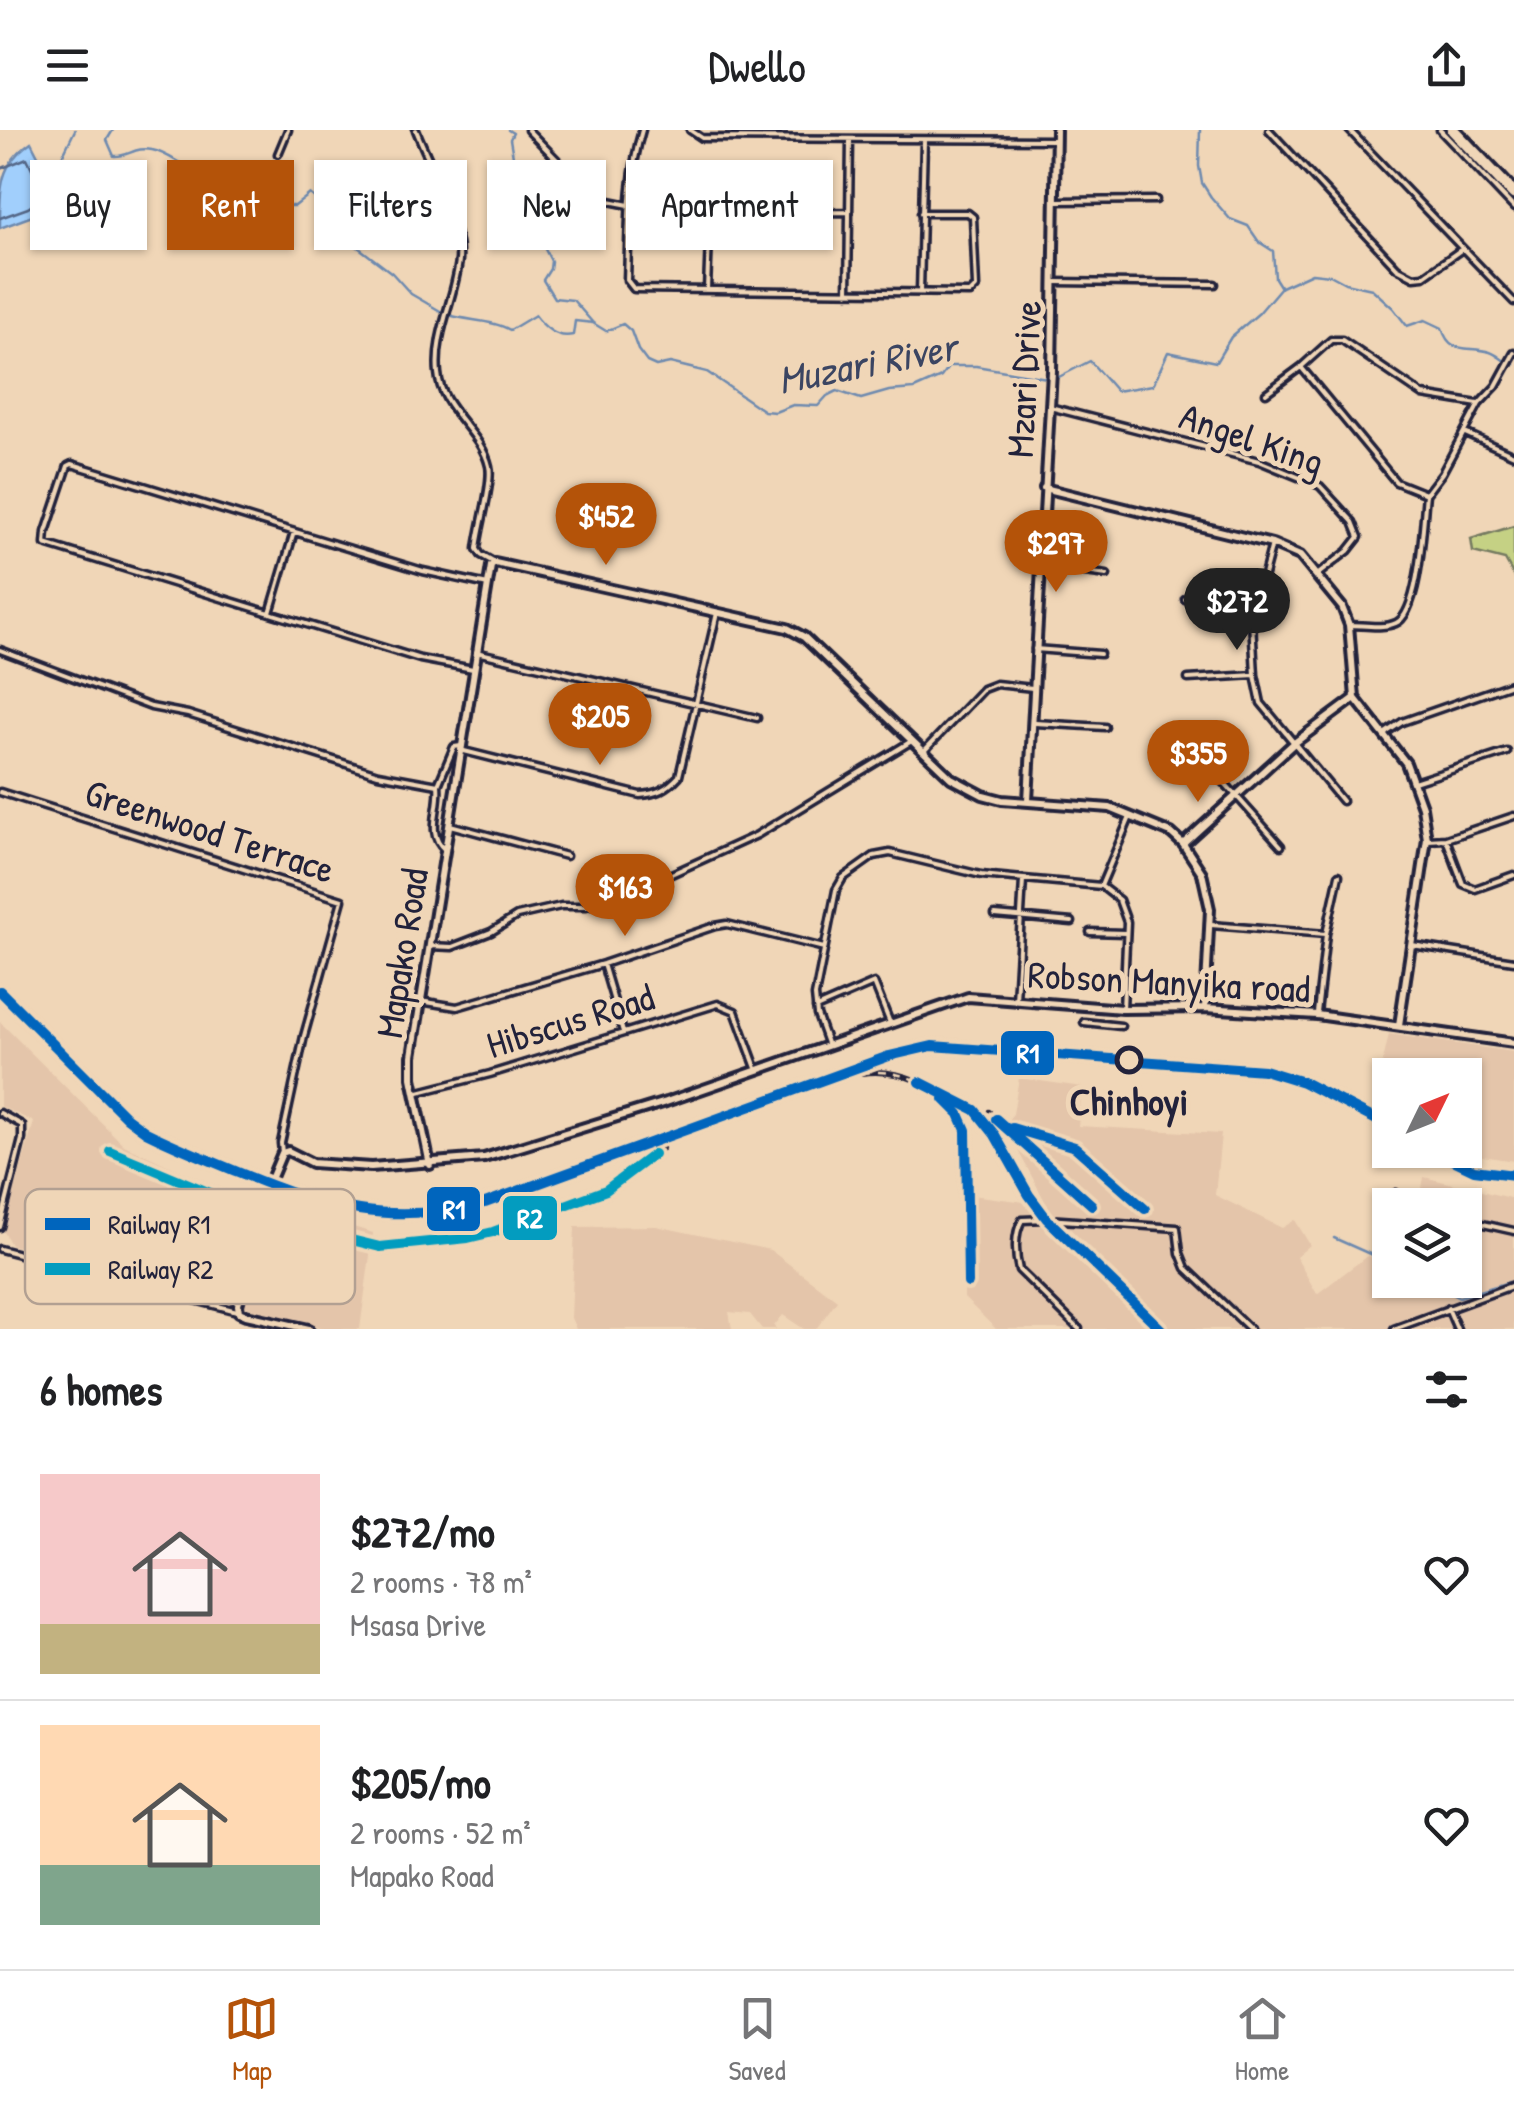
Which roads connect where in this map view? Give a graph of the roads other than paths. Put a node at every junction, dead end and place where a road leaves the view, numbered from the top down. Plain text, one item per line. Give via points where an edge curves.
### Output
1 (288, 130) edge
2 (416, 130) edge
3 (528, 130) edge
4 (642, 130) edge
5 (690, 130) edge
6 (826, 130) edge
7 (906, 130) edge
8 (977, 130) edge
9 (1056, 130) edge
10 (1269, 130) edge
11 (1349, 130) edge
12 (1440, 130) edge
13 (1453, 130) edge
14 (826, 139) junction
15 (850, 140) junction
16 (977, 140) junction
17 (1056, 140) junction
18 (906, 141) junction
19 (924, 141) junction
20 (278, 154) dead end
21 (428, 160) edge
22 (633, 160) edge
23 (1514, 194) edge
24 (1156, 200) dead end
25 (1054, 201) junction
26 (626, 204) edge
27 (1514, 208) edge
28 (848, 212) junction
29 (921, 213) junction
30 (1462, 249) junction
31 (458, 250) edge
32 (628, 250) edge
33 (1055, 282) junction
34 (1215, 284) dead end
35 (707, 290) junction
36 (848, 292) junction
37 (920, 293) junction
38 (1514, 302) edge
39 (1514, 354) edge
40 (1301, 367) junction
41 (1266, 392) dead end
42 (1479, 404) junction
43 (1050, 407) junction
44 (1465, 434) junction
45 (1514, 455) edge
46 (1044, 488) junction
47 (1426, 494) junction
48 (294, 531) junction
49 (1272, 544) junction
50 (495, 562) junction
51 (1040, 566) junction
52 (1107, 574) dead end
53 (1317, 575) junction
54 (488, 585) junction
55 (1185, 599) dead end
56 (716, 613) junction
57 (270, 614) junction
58 (1252, 621) junction
59 (1349, 626) junction
60 (1035, 649) junction
61 (0, 650) edge
62 (476, 652) junction
63 (1100, 654) dead end
64 (473, 669) junction
65 (1255, 675) junction
66 (1188, 680) dead end
67 (1514, 683) edge
68 (1033, 688) junction
69 (1355, 698) junction
70 (695, 702) junction
71 (756, 718) dead end
72 (1031, 723) junction
73 (1105, 727) dead end
74 (1384, 734) junction
75 (912, 741) junction
76 (1190, 744) dead end
77 (1293, 744) junction
78 (460, 748) junction
79 (922, 752) junction
80 (1507, 752) dead end
81 (1414, 782) junction
82 (438, 785) junction
83 (0, 792) edge
84 (1237, 794) junction
85 (1028, 800) junction
86 (1342, 801) dead end
87 (1130, 816) junction
88 (1514, 816) edge
89 (450, 825) junction
90 (1427, 839) junction
91 (1446, 839) junction
92 (1183, 844) junction
93 (1281, 846) dead end
94 (444, 850) junction
95 (566, 856) dead end
96 (1339, 875) dead end
97 (1514, 875) edge
98 (1023, 880) junction
99 (1101, 886) junction
100 (995, 914) dead end
101 (1021, 916) junction
102 (1072, 922) dead end
103 (1209, 925) junction
104 (1090, 932) dead end
105 (1126, 934) junction
106 (1326, 934) junction
107 (1412, 945) junction
108 (428, 946) junction
109 (824, 948) junction
110 (1514, 961) edge
111 (603, 964) junction
112 (1016, 1000) junction
113 (420, 1001) junction
114 (816, 1008) junction
115 (1205, 1008) junction
116 (1122, 1009) junction
117 (1317, 1015) junction
118 (1084, 1022) dead end
119 (890, 1023) junction
120 (1121, 1026) dead end
121 (1398, 1026) junction
122 (623, 1032) junction
123 (1514, 1043) edge
124 (828, 1046) junction
125 (758, 1071) junction
126 (415, 1093) junction
127 (0, 1112) edge
128 (282, 1152) junction
129 (430, 1165) junction
130 (269, 1189) edge
131 (1482, 1224) edge
132 (0, 1227) edge
133 (1514, 1231) edge
134 (0, 1249) edge
135 (25, 1256) edge
136 (1514, 1285) edge
137 (209, 1304) edge
138 (241, 1304) edge
139 (1448, 1308) junction
140 (239, 1312) junction
141 (309, 1329) edge
142 (1079, 1329) edge
143 (1250, 1329) edge
144 (1394, 1329) edge
145 (1457, 1329) edge

1 - 20 street
2 - 21 street
3 - 26 street via 594,198
4 - 22 street
5 - 14 street via 702,138
6 - 14 street
7 - 18 street
8 - 16 street
9 - 17 street, Mzari Drive
10 - 30 street via 1397,268 1424,276
11 - 30 street
12 - 27 street
13 - 23 highway
14 - 15 street
15 - 18 street
15 - 28 street
16 - 17 street
16 - 19 street
17 - 25 street, Mzari Drive
18 - 19 street
19 - 29 street
24 - 25 street
25 - 33 street, Mzari Drive
28 - 35 street via 710,213
28 - 36 street
29 - 37 street
29 - 37 street via 973,216 976,287 970,294
30 - 38 street
31 - 50 street via 438,374 446,399 490,468 477,549
32 - 35 street via 630,287
33 - 34 street
33 - 43 street, Mzari Drive
35 - 36 street
36 - 37 street
39 - 42 street
40 - 41 street
40 - 42 street via 1332,340 1342,340 1423,395
40 - 47 street via 1396,482
42 - 44 street
43 - 46 street, Mzari Drive
43 - 53 street, Angel King via 1258,461 1320,486 1358,537
44 - 45 street
44 - 47 street
46 - 49 street
46 - 51 street, Mzari Drive
47 - 59 street via 1408,612 1392,625
48 - 54 street
48 - 57 street
48 - 57 street via 72,464 46,532 45,544
49 - 53 street via 1300,556
49 - 58 street
50 - 54 street, Mapako Road
50 - 56 street
51 - 52 street
51 - 60 street, Mzari Drive
53 - 59 street
54 - 62 street, Mapako Road
55 - 58 street
56 - 70 street
56 - 75 street via 804,637
57 - 64 street
58 - 65 street
59 - 69 street
60 - 63 street
60 - 68 street, Mzari Drive
61 - 82 street via 151,707 378,774
62 - 64 street, Mapako Road
62 - 70 street
64 - 78 street, Mapako Road
65 - 66 street
65 - 77 street via 1260,703
67 - 74 street
68 - 72 street, Mzari Drive
68 - 79 street via 983,689
69 - 74 street
69 - 77 street
70 - 71 street
70 - 78 street via 679,776 654,794 640,796
72 - 73 street
72 - 85 street, Mzari Drive
74 - 81 street
75 - 79 street
75 - 108 street via 757,835 644,886 586,906 517,916 452,947
76 - 84 street
77 - 84 street
77 - 86 street
78 - 82 street via 448,756
78 - 89 street, Mapako Road
79 - 85 street via 983,795
80 - 81 street
81 - 90 street
82 - 94 street via 433,833
83 - 128 street, Greenwood Terrace via 342,900 304,1036
84 - 92 street
84 - 93 street
85 - 87 street
87 - 92 street
87 - 99 street
88 - 91 street
89 - 94 street, Mapako Road
89 - 95 street
90 - 91 street
90 - 107 street
91 - 97 street via 1468,888
92 - 103 street via 1202,873
94 - 108 street, Mapako Road
96 - 106 street
98 - 99 street
98 - 101 street
98 - 109 street via 890,853 874,856 836,890
99 - 105 street via 1119,900
100 - 101 street
101 - 102 street
101 - 112 street
103 - 106 street
103 - 115 street
104 - 105 street
105 - 116 street
106 - 117 street
107 - 110 street
107 - 121 street
108 - 113 street, Mapako Road
109 - 111 street via 727,924
109 - 114 street
111 - 113 street via 458,1007
111 - 122 street
112 - 116 street, Robson Manyika road
112 - 119 street, Robson Manyika road via 968,997
113 - 126 street, Mapako Road via 412,1056
114 - 119 street via 874,984
114 - 124 street
115 - 116 street, Robson Manyika road
115 - 117 street, Robson Manyika road
117 - 121 street, Robson Manyika road
118 - 120 street
119 - 124 street, Robson Manyika road
121 - 123 street, Robson Manyika road
122 - 125 street, Hibscus Road via 727,1006 735,1011
122 - 126 street, Hibscus Road
124 - 125 street, Robson Manyika road
125 - 129 street, Robson Manyika road via 484,1158
126 - 129 street, Mapako Road
127 - 132 street via 22,1125
128 - 129 street, Robson Manyika road via 327,1166
128 - 130 street, Greenwood Terrace
131 - 133 street
134 - 135 street
136 - 139 street
137 - 140 street
138 - 140 street, Greenwood Terrace
139 - 144 street
139 - 145 street
140 - 141 street
142 - 143 street via 1020,1270 1022,1220 1178,1228 1186,1268

